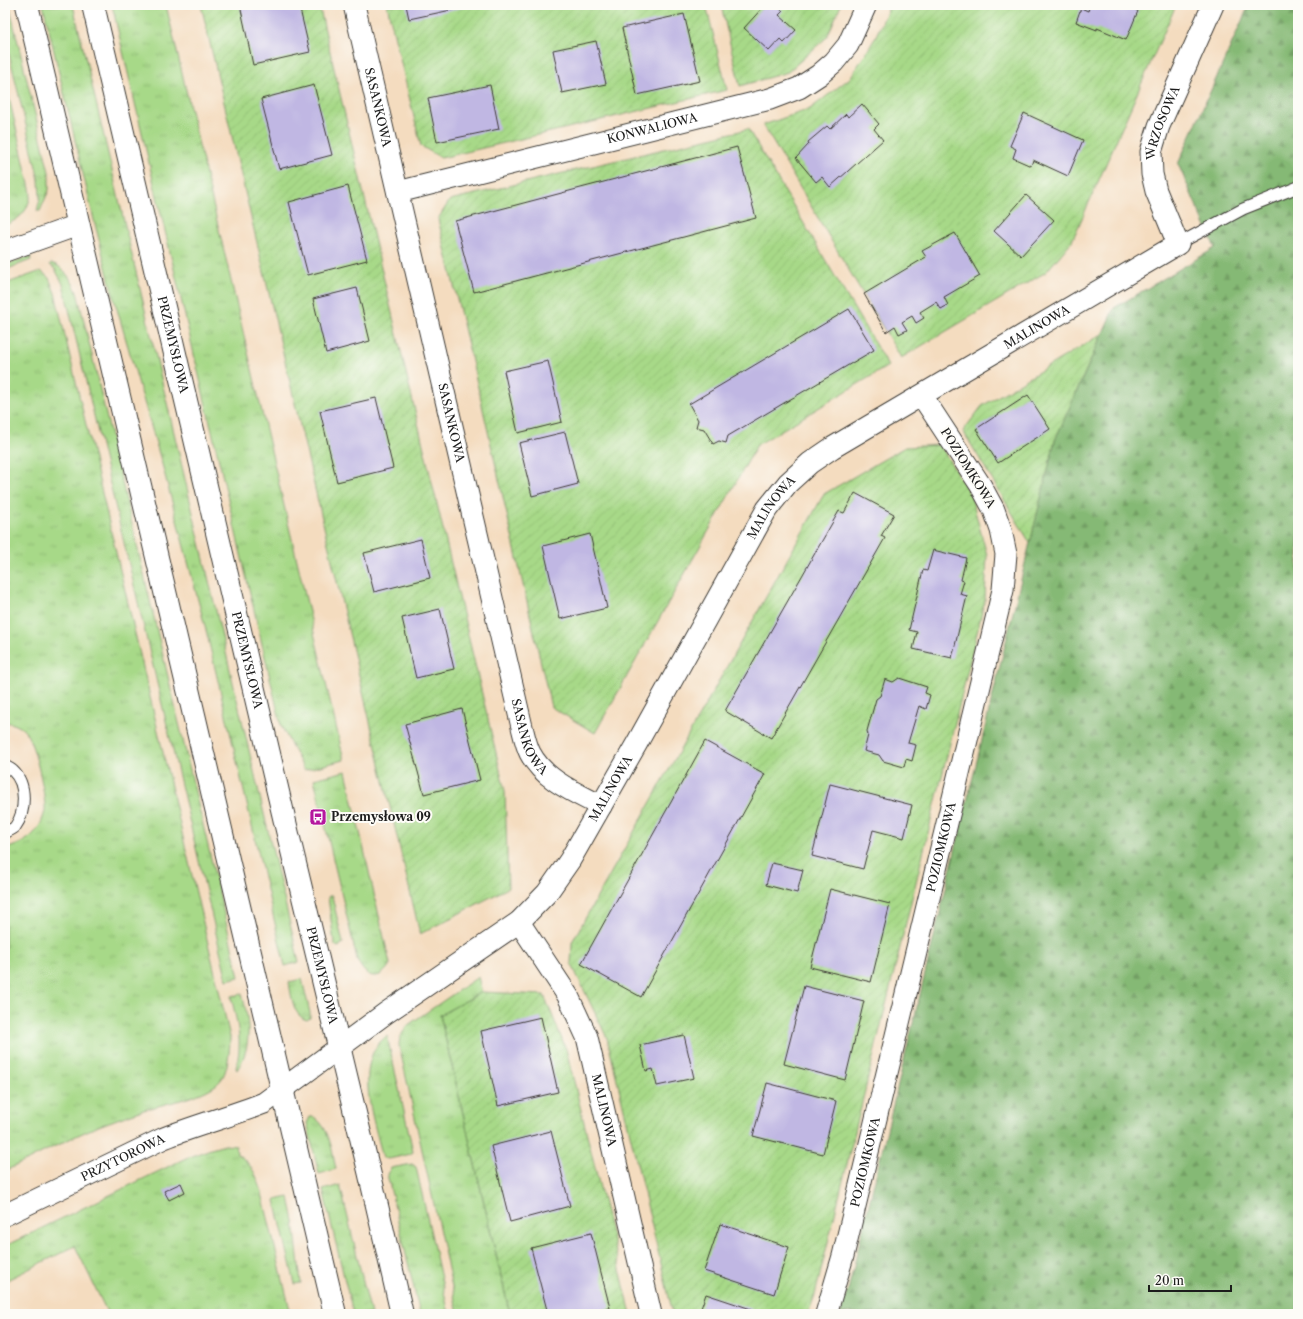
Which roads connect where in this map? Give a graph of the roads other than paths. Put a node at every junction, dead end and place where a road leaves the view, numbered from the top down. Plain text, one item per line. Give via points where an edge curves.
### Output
1 (27, 5) edge
2 (93, 5) edge
3 (354, 5) edge
4 (866, 5) edge
5 (1212, 5) edge
6 (1298, 187) edge
7 (398, 192) junction
8 (78, 225) junction
9 (1178, 244) junction
10 (5, 251) edge
11 (922, 396) junction
12 (5, 766) edge
13 (601, 806) junction
14 (5, 833) edge
15 (518, 922) junction
16 (339, 1047) junction
17 (282, 1090) junction
18 (5, 1215) edge
19 (335, 1314) edge
20 (402, 1314) edge
21 (652, 1314) edge
22 (826, 1314) edge

1 - 8 main road
2 - 16 main road, PRZEMYSŁOWA
3 - 7 street, SASANKOWA
4 - 7 street, KONWALIOWA via 848,45 824,71 799,88 770,99
5 - 9 street, WRZOSOWA via 1158,126 1151,152 1156,191
6 - 9 lane via 1243,209
7 - 13 street, SASANKOWA via 528,747 542,770 560,784
8 - 10 street
8 - 17 main road
9 - 11 street, MALINOWA
11 - 13 street, MALINOWA via 810,463 788,483 767,509
11 - 22 street, POZIOMKOWA via 994,510 1006,554 1003,590 843,1256
12 - 14 lane via 14,772 20,782 24,799 15,828
13 - 15 street, MALINOWA via 555,882
15 - 16 street, MALINOWA
15 - 21 street, MALINOWA via 568,996 586,1037
16 - 17 street, PRZYTOROWA
16 - 20 main road, PRZEMYSŁOWA
17 - 18 street, PRZYTOROWA via 264,1103 164,1138
17 - 19 main road

